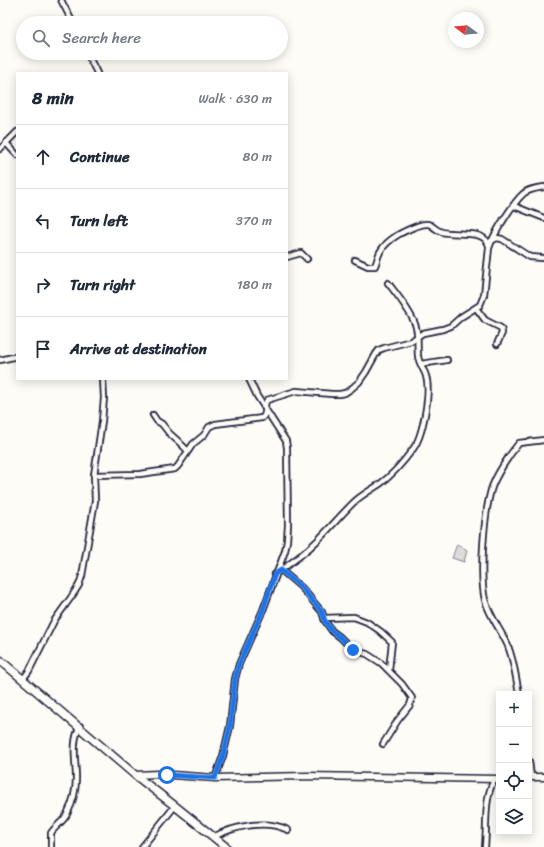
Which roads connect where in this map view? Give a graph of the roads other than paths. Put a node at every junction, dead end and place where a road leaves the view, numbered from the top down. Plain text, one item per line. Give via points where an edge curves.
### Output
1 (60, 0) edge
2 (69, 16) edge
3 (90, 60) edge
4 (96, 72) edge
5 (16, 133) edge
6 (6, 142) junction
7 (0, 149) edge
8 (16, 154) edge
9 (544, 186) edge
10 (514, 206) junction
11 (544, 218) edge
12 (491, 241) junction
13 (489, 248) junction
14 (288, 257) edge
15 (543, 258) edge
16 (307, 259) dead end
17 (356, 260) dead end
18 (388, 283) dead end
19 (476, 308) junction
20 (418, 336) junction
21 (497, 344) dead end
22 (16, 357) edge
23 (0, 360) edge
24 (447, 360) dead end
25 (421, 364) junction
26 (103, 380) edge
27 (249, 380) edge
28 (266, 410) junction
29 (153, 415) dead end
30 (544, 440) edge
31 (188, 451) junction
32 (94, 475) junction
33 (281, 570) junction
34 (275, 574) junction
35 (324, 618) junction
36 (0, 660) edge
37 (389, 670) junction
38 (23, 679) junction
39 (518, 691) edge
40 (80, 726) junction
41 (383, 744) dead end
42 (135, 775) junction
43 (532, 777) edge
44 (544, 777) edge
45 (215, 778) junction
46 (496, 778) edge
47 (492, 779) junction
48 (176, 806) junction
49 (288, 830) dead end
50 (213, 837) junction
51 (51, 847) edge
52 (142, 847) edge
53 (226, 847) edge
54 (485, 847) edge

1 - 2 street
3 - 4 street
5 - 6 street
6 - 7 street
6 - 8 street
9 - 10 street via 524,193
10 - 11 street
10 - 12 street
12 - 13 street
12 - 15 street via 502,239 530,258
13 - 17 street via 489,244 483,238 441,232 432,225 424,224 386,243 375,266 368,266
13 - 19 street via 484,294
14 - 16 street via 301,253
18 - 20 street via 404,304 415,324
19 - 20 street via 448,328
19 - 21 street via 485,320 501,328 502,333
20 - 25 street via 418,358
20 - 28 street via 379,350 359,382 344,393 296,391 266,400
22 - 23 street
24 - 25 street
25 - 33 street via 428,384 421,433 414,448 391,474 353,502 317,541
26 - 32 street via 102,421
27 - 28 street
28 - 31 street via 262,418 209,427
28 - 34 street via 286,442 288,459 287,541
29 - 31 street
30 - 39 street via 519,443 506,460 492,488 487,511 483,572 485,598 491,616 508,647
31 - 32 street via 178,466 171,470
32 - 38 street via 95,501 85,567 72,596 54,621
33 - 34 street
33 - 35 street via 302,588
34 - 45 street via 263,610 239,664 230,726
35 - 37 street via 332,631 353,650 366,654
35 - 37 street via 354,617 380,631 392,642
36 - 38 main road
37 - 41 street via 412,698 410,705
38 - 40 main road
40 - 42 main road
40 - 51 street via 75,743 75,790 68,813 51,833
42 - 45 main road
42 - 48 main road
43 - 44 main road
45 - 47 main road via 306,776
46 - 47 main road
47 - 54 street
48 - 50 main road
48 - 52 street
49 - 50 street via 280,826 263,824 231,829
50 - 53 main road

